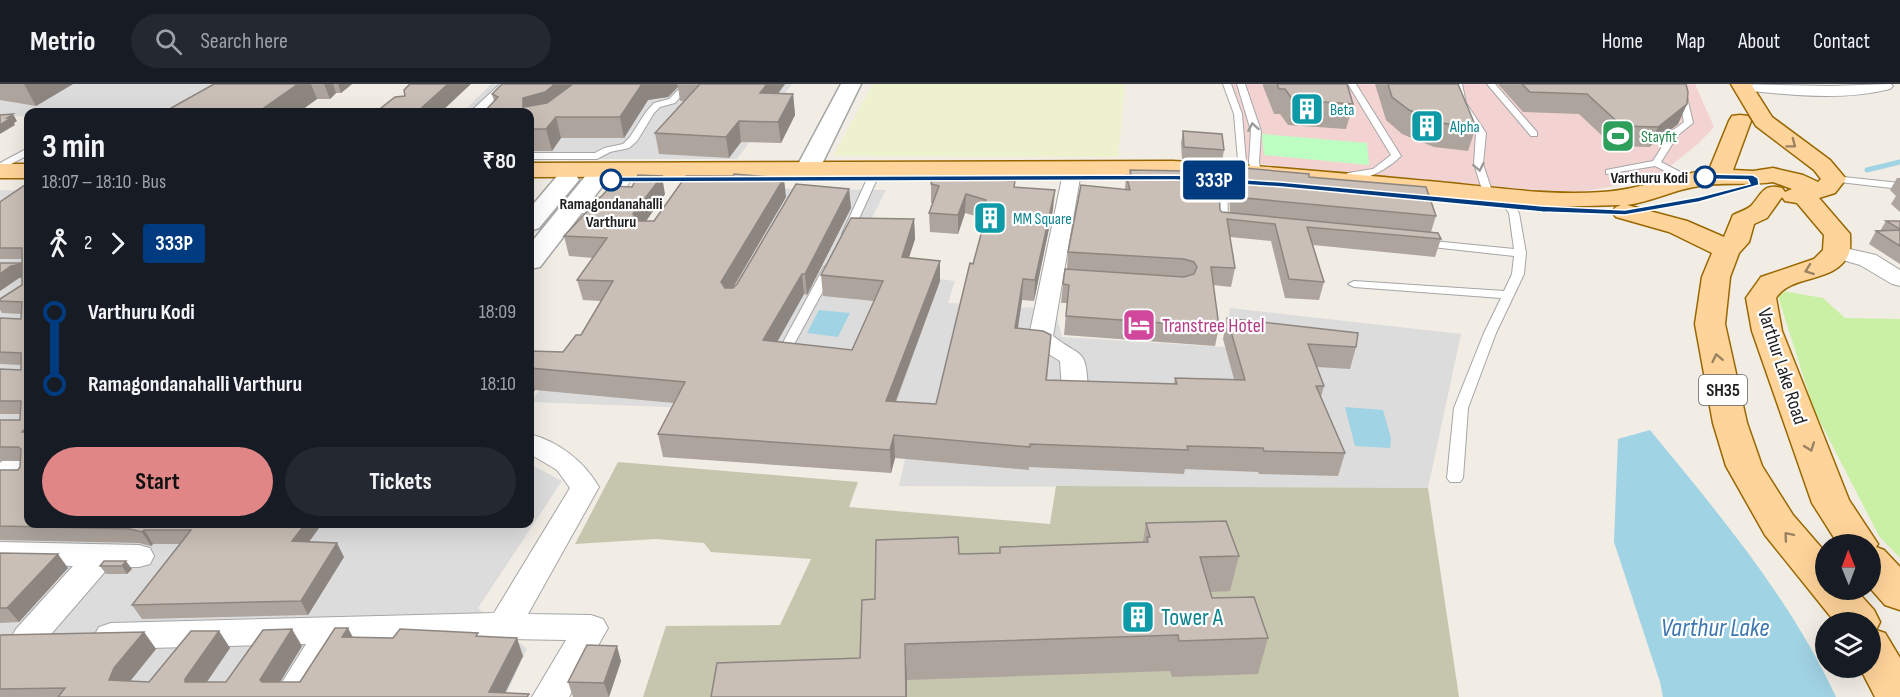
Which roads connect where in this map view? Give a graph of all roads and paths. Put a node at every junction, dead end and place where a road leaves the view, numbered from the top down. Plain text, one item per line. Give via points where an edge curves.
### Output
1 (500, 84) edge
2 (509, 84) edge
3 (684, 84) edge
4 (851, 84) edge
5 (1227, 84) edge
6 (1241, 84) edge
7 (1352, 84) edge
8 (1458, 84) edge
9 (1491, 84) edge
10 (1680, 84) edge
11 (1883, 84) edge
12 (1735, 87) edge
13 (1786, 87) edge
14 (474, 108) edge
15 (482, 108) edge
16 (1740, 121) junction
17 (1534, 134) dead end
18 (24, 153) edge
19 (534, 158) edge
20 (1656, 163) junction
21 (0, 169) edge
22 (564, 170) edge
23 (807, 170) junction
24 (24, 171) edge
25 (1609, 172) dead end
26 (1241, 175) junction
27 (1348, 176) dead end
28 (1718, 176) junction
29 (1071, 178) junction
30 (872, 179) junction
31 (1834, 179) junction
32 (0, 180) edge
33 (24, 180) edge
34 (626, 180) junction
35 (1689, 180) junction
36 (1761, 183) junction
37 (1900, 186) edge
38 (1808, 194) junction
39 (1499, 200) junction
40 (1625, 212) junction
41 (534, 217) edge
42 (1235, 226) edge
43 (1406, 242) edge
44 (1727, 250) junction
45 (534, 252) edge
46 (1836, 252) junction
47 (1520, 253) junction
48 (534, 258) edge
49 (1052, 278) junction
50 (1076, 279) edge
51 (1900, 279) edge
52 (1354, 284) dead end
53 (1716, 287) junction
54 (1508, 295) junction
55 (1761, 298) junction
56 (786, 348) edge
57 (1075, 390) edge
58 (534, 445) edge
59 (1455, 478) dead end
60 (1851, 534) edge
61 (0, 553) edge
62 (101, 555) junction
63 (139, 556) dead end
64 (1815, 568) edge
65 (1881, 572) edge
66 (1900, 594) edge
67 (1841, 600) edge
68 (1851, 612) edge
69 (504, 626) junction
70 (333, 630) junction
71 (262, 632) junction
72 (191, 634) junction
73 (14, 638) edge
74 (243, 660) edge
75 (1881, 665) edge
76 (163, 670) edge
77 (291, 697) edge
78 (550, 697) edge
79 (1898, 697) edge

1 - 14 street
2 - 15 street
3 - 22 lane via 680,96 650,112 626,146 607,150
4 - 23 street
5 - 26 lane via 1238,114
26 -> 6 lane via 1254,162 1256,130
7 - 27 lane via 1396,156 1376,172
8 -> 39 lane via 1462,103 1481,133 1478,168
9 - 17 lane
10 - 20 lane via 1689,123 1675,133
11 - 13 street via 1862,90
12 - 13 street
12 - 16 main road, SH35
12 -> 31 main road via 1764,121 1822,165
16 - 28 main road
16 - 36 main road, SH35 via 1774,153
18 - 21 lane
19 - 22 lane
20 - 25 lane
20 - 35 lane
21 - 24 main road
22 - 23 main road
22 - 34 main road
22 - 41 street
22 - 45 street
23 - 26 main road via 1172,168
26 - 29 main road
26 - 39 main road
26 - 39 main road
26 - 42 lane via 1223,225
28 - 35 main road
28 - 36 main road
29 - 30 main road
29 - 49 street
30 - 34 main road via 687,183
30 - 56 lane
31 - 37 lane
31 - 38 main road via 1826,188
32 - 33 main road
34 - 48 lane via 613,200 591,200 547,255
35 - 39 main road via 1660,191 1601,201
36 - 38 main road
36 - 40 main road via 1699,200
36 - 44 main road, SH35 via 1758,213 1742,220 1736,242
38 - 46 main road via 1837,234
39 - 40 main road
39 - 47 lane via 1514,213
40 - 44 main road via 1653,217 1712,240
43 - 47 lane
44 - 53 main road, SH35
46 - 51 street via 1868,260
46 -> 55 main road, Varthur Lake Road via 1824,265 1771,283
47 - 54 lane via 1518,274
49 - 50 street
49 - 57 street via 1042,340 1072,357
52 - 54 lane
53 - 55 main road
64 -> 53 main road, SH35 via 1779,525 1744,466 1730,423 1710,324
54 - 59 lane via 1461,408
55 -> 60 main road, Varthur Lake Road via 1767,331 1831,503
58 - 69 street via 567,464 585,486
61 - 62 street
62 - 63 street
62 - 73 street
65 - 66 main road
67 - 68 main road
69 - 70 street
69 - 78 street via 591,628
70 - 71 street
70 - 77 street
71 - 72 street
71 - 74 street
72 - 73 street
72 - 76 street
75 - 79 main road

